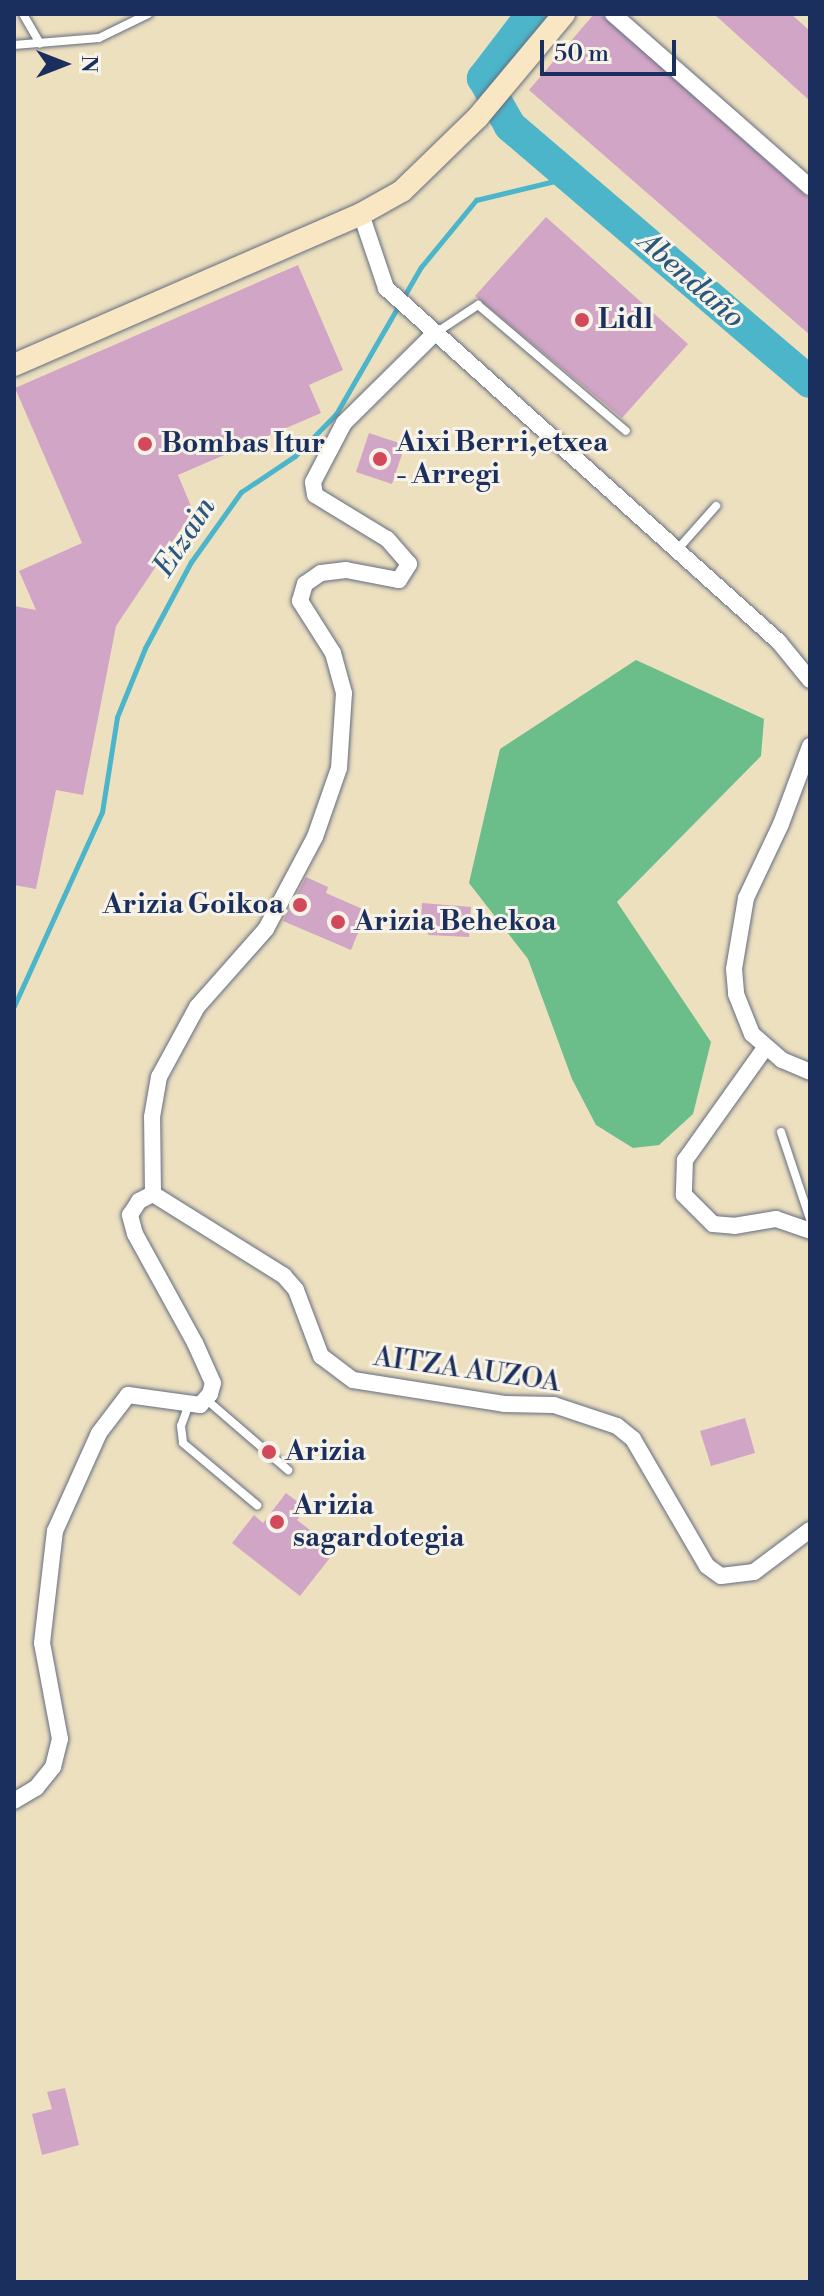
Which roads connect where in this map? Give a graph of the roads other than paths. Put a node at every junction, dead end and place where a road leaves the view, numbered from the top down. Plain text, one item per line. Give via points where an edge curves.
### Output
1 (23, 14) edge
2 (148, 14) edge
3 (564, 14) edge
4 (613, 14) edge
5 (40, 44) junction
6 (14, 45) edge
7 (810, 187) edge
8 (361, 214) junction
9 (434, 334) junction
10 (14, 365) edge
11 (626, 431) dead end
12 (716, 506) dead end
13 (677, 550) junction
14 (810, 680) edge
15 (810, 746) edge
16 (765, 1048) junction
17 (810, 1072) edge
18 (781, 1132) dead end
19 (153, 1194) junction
20 (810, 1219) edge
21 (810, 1231) edge
22 (208, 1401) junction
23 (189, 1404) junction
24 (288, 1470) dead end
25 (257, 1505) dead end
26 (810, 1530) edge
27 (14, 1801) edge

1 - 5 lane
2 - 5 lane via 99,38
3 - 8 street via 427,171
4 - 7 street
5 - 6 lane
8 - 9 street via 393,295
8 - 10 street
9 - 11 lane via 478,305
9 - 13 street
9 - 19 street via 353,413 313,482 315,495 387,539 409,564 399,580 346,570 321,573 305,584 300,601 333,653 344,693 339,768 315,837 266,929 197,1007 159,1077 152,1117
12 - 13 lane
13 - 14 street via 779,642
15 - 16 street via 746,898 736,938 736,994 752,1034
16 - 17 street
16 - 21 street via 685,1160 684,1195 713,1224 776,1219
18 - 20 lane
19 - 22 street via 139,1201 130,1215 213,1383
19 - 26 street, AITZA AUZOA via 284,1276 296,1290 321,1356 353,1380 504,1404 554,1405 617,1426 640,1449 707,1566 721,1576 754,1572
22 - 23 street
22 - 24 lane
23 - 25 lane via 181,1426 183,1443
23 - 27 street via 128,1395 99,1433 55,1531 42,1643 60,1739 53,1767 36,1788

